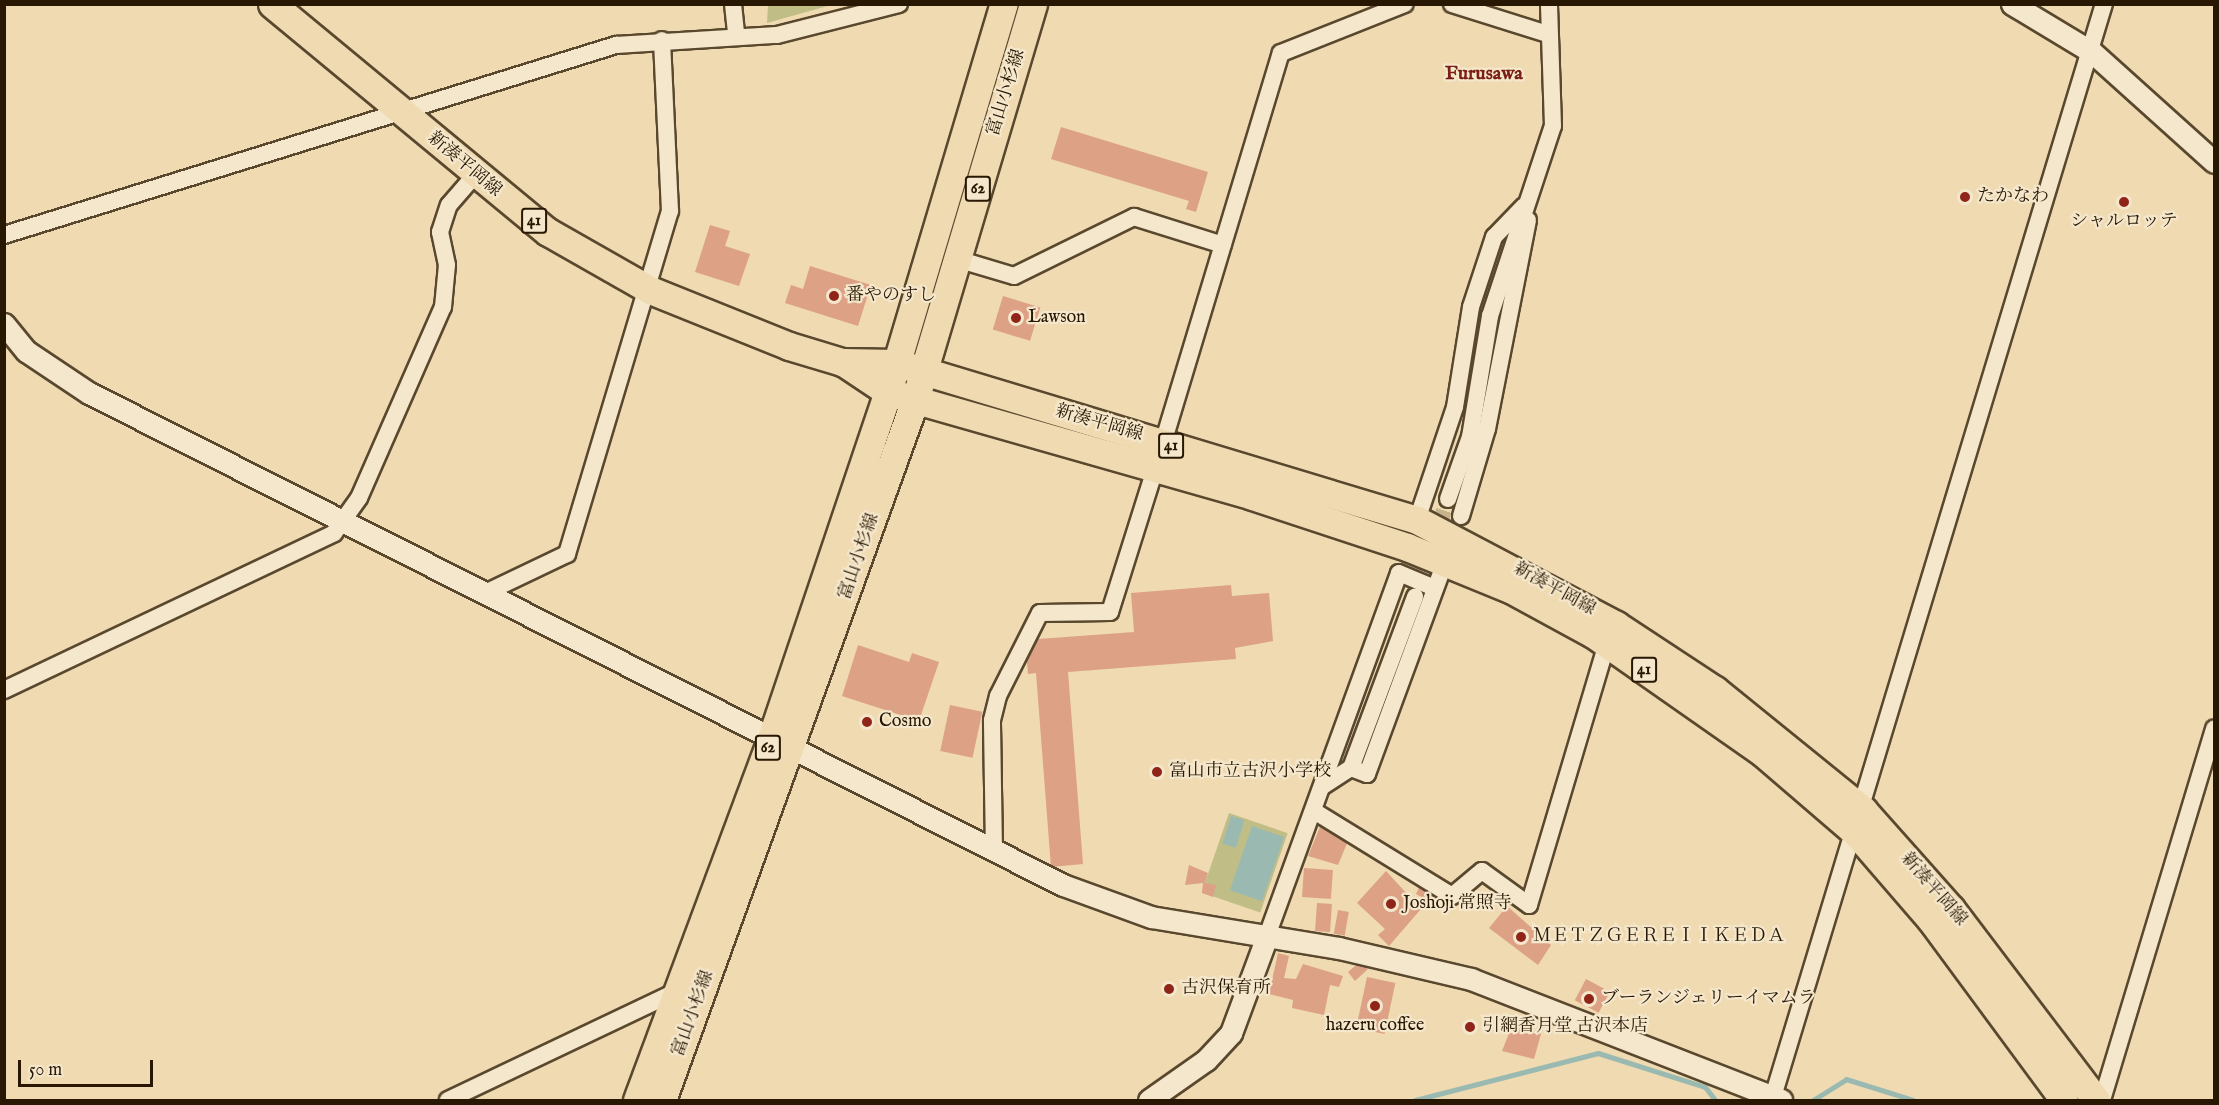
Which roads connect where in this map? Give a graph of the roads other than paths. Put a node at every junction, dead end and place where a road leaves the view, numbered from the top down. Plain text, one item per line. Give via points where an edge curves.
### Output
1 (272, 4) edge
2 (734, 4) edge
3 (899, 4) edge
4 (1004, 4) edge
5 (1033, 4) edge
6 (1405, 4) edge
7 (1452, 4) edge
8 (1549, 4) edge
9 (2012, 4) edge
10 (2104, 4) edge
11 (1546, 34) junction
12 (736, 35) junction
13 (662, 40) junction
14 (2092, 52) junction
15 (405, 114) junction
16 (2214, 162) edge
17 (474, 176) junction
18 (1528, 201) junction
19 (4, 234) edge
20 (1223, 245) junction
21 (957, 259) junction
22 (650, 290) junction
23 (4, 324) edge
24 (842, 362) junction
25 (897, 363) junction
26 (924, 374) junction
27 (888, 392) junction
28 (915, 400) junction
29 (1163, 443) junction
30 (1155, 469) junction
31 (1448, 499) tunnel mouth
32 (1461, 516) dead end
33 (1417, 520) junction
34 (343, 521) junction
35 (1444, 562) junction
36 (1435, 588) junction
37 (483, 594) junction
38 (1415, 597) tunnel mouth
39 (1607, 644) junction
40 (4, 690) edge
41 (2214, 729) edge
42 (781, 745) junction
43 (1352, 768) junction
44 (1323, 786) junction
45 (1314, 811) junction
46 (1859, 822) junction
47 (994, 851) junction
48 (1267, 936) junction
49 (680, 990) junction
50 (1775, 1099) edge
51 (448, 1101) edge
52 (637, 1101) edge
53 (662, 1101) edge
54 (1149, 1101) edge
55 (2064, 1101) edge
56 (2096, 1101) edge
57 (2102, 1101) edge

1 - 15 main road, 新湊平岡線 / 41
2 - 12 street
3 - 12 street via 777,35
4 - 25 main road, 富山小杉線 / 62
5 - 21 main road, 富山小杉線 / 62
6 - 20 street via 1281,53
7 - 11 street
8 - 11 street
9 - 14 street
10 - 14 street
11 - 18 street via 1553,126
12 - 13 street
13 - 15 street via 616,45
13 - 22 street via 670,211
14 - 16 street
14 - 46 street
15 - 17 main road, 新湊平岡線 / 41
15 - 19 street
17 - 22 main road, 新湊平岡線 / 41 via 548,232
17 - 34 street via 449,205 440,232 447,265 444,307 359,498
18 - 31 street via 1490,316 1470,437
18 - 32 street via 1527,246 1500,345 1487,429
18 - 33 street via 1491,247 1471,307 1455,407
20 - 21 street via 1134,216 1014,276
20 - 29 street
21 - 26 main road, 富山小杉線 / 62
22 - 24 main road, 新湊平岡線 / 41
22 - 37 street via 567,555
23 - 34 street via 51,371
24 - 25 main road, 新湊平岡線 / 41
24 - 27 main road, 新湊平岡線 / 41
25 - 26 main road, 新湊平岡線 / 41
25 - 27 main road, 富山小杉線 / 62
26 - 28 main road, 富山小杉線 / 62
26 - 29 main road, 新湊平岡線 / 41
27 - 28 main road, 新湊平岡線 / 41
27 - 42 main road, 富山小杉線 / 62
28 - 30 main road, 新湊平岡線 / 41
28 - 42 main road, 富山小杉線 / 62
29 - 33 main road, 新湊平岡線 / 41
30 - 35 main road, 新湊平岡線 / 41 via 1252,496
30 - 47 street via 1110,612 1040,613 998,696 992,720
33 - 46 main road, 新湊平岡線 / 41 via 1616,625 1716,690
34 - 37 street
34 - 40 street via 334,533
35 - 36 street
35 - 39 main road, 新湊平岡線 / 41 via 1510,589
36 - 43 street via 1367,774
36 - 44 street via 1399,573
37 - 42 street
38 - 43 street
39 - 45 street via 1529,905 1482,871 1452,896
39 - 46 main road, 新湊平岡線 / 41
41 - 57 street
42 - 47 street
42 - 49 main road, 富山小杉線 / 62
42 - 53 main road, 富山小杉線 / 62
43 - 44 street
44 - 45 street
45 - 48 street
46 - 50 street
46 - 55 main road, 新湊平岡線 / 41
46 - 56 main road, 新湊平岡線 / 41 via 1951,909
47 - 48 street via 1115,907
48 - 50 street via 1471,980
48 - 54 street via 1231,1033 1206,1060
49 - 51 street
49 - 52 main road, 富山小杉線 / 62

